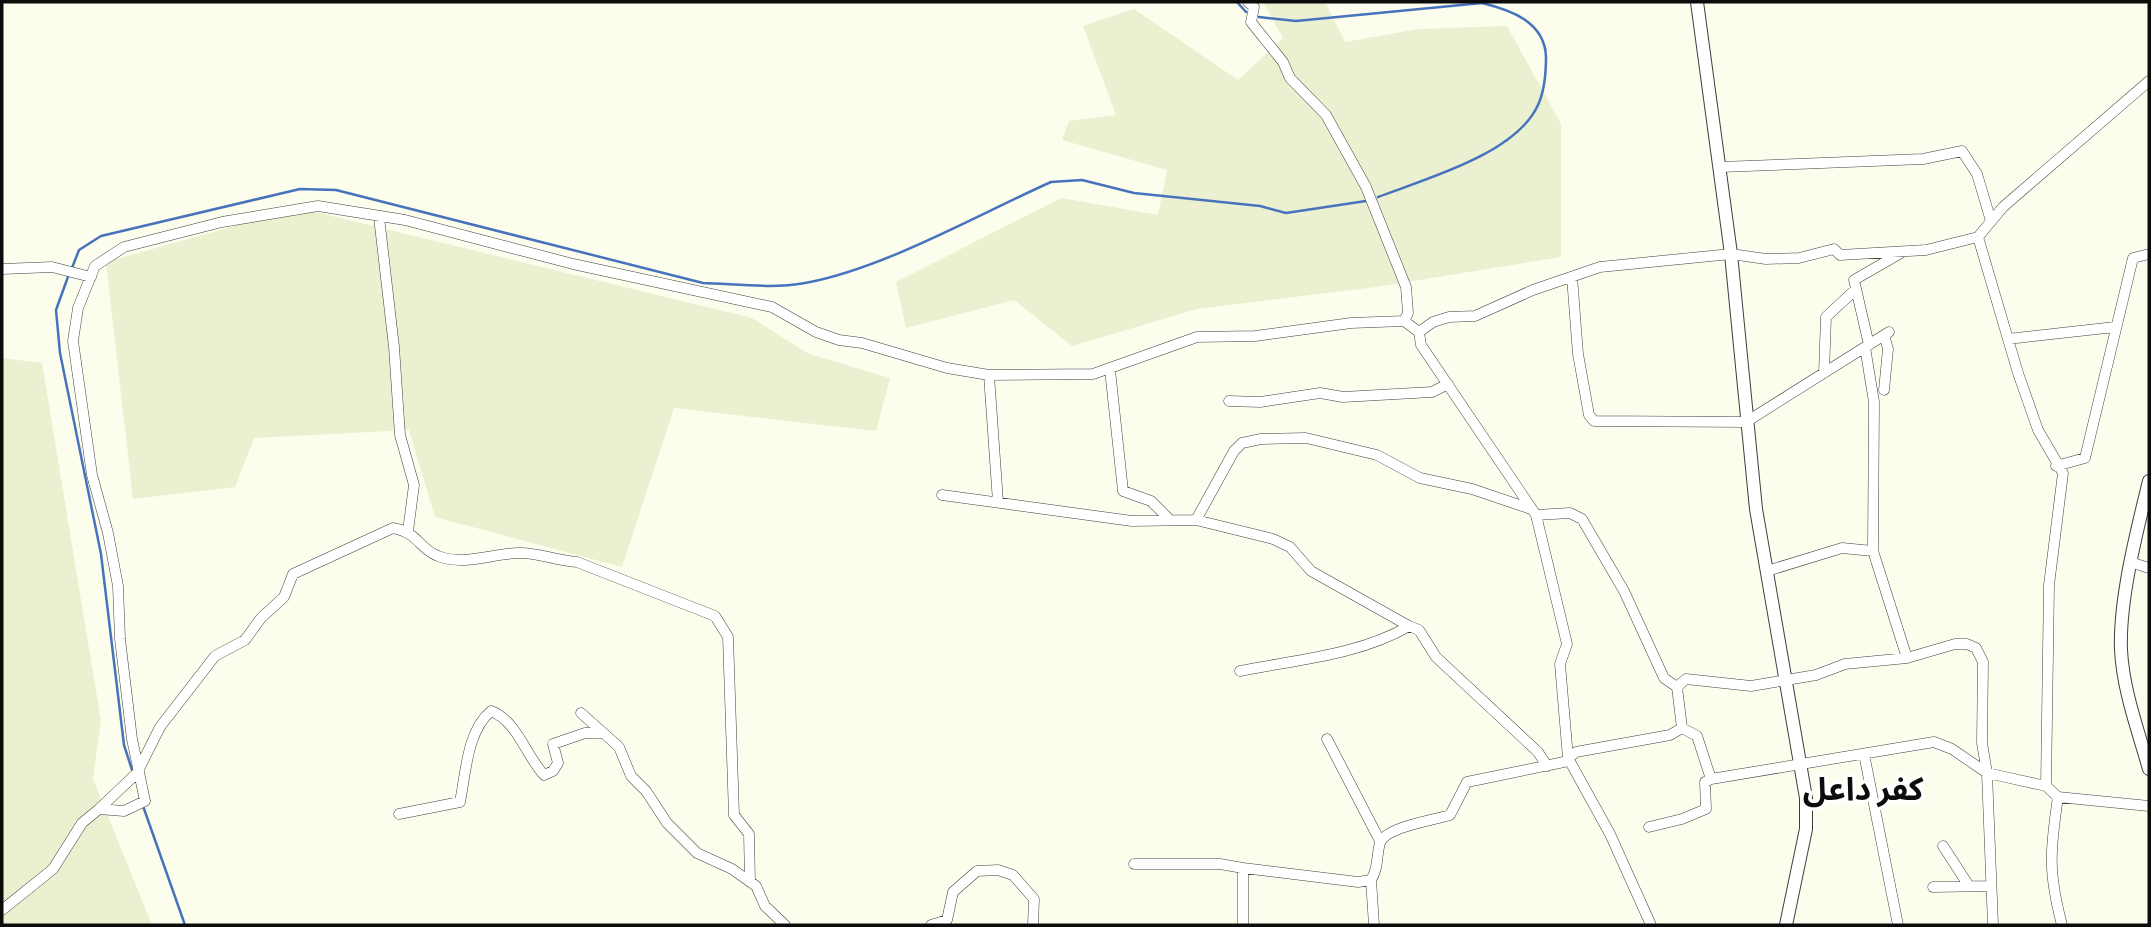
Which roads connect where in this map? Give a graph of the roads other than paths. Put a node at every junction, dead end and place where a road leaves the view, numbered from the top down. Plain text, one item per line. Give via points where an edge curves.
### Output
1 (1248, 2) edge
2 (1697, 2) edge
3 (2149, 81) edge
4 (1720, 167) junction
5 (379, 217) junction
6 (1991, 221) junction
7 (1978, 237) junction
8 (1905, 251) junction
9 (1731, 254) junction
10 (2149, 254) edge
11 (2, 269) edge
12 (91, 277) junction
13 (1572, 277) junction
14 (1856, 289) junction
15 (1404, 321) junction
16 (2115, 327) junction
17 (1419, 332) junction
18 (2007, 339) junction
19 (1867, 346) junction
20 (1110, 370) junction
21 (1824, 373) junction
22 (989, 375) junction
23 (1448, 384) junction
24 (1884, 390) dead end
25 (1229, 401) dead end
26 (1745, 422) junction
27 (2056, 466) junction
28 (2149, 481) edge
29 (942, 495) dead end
30 (998, 502) junction
31 (1534, 512) junction
32 (1168, 519) junction
33 (1196, 520) junction
34 (408, 531) junction
35 (1873, 551) junction
36 (2133, 563) junction
37 (2149, 568) edge
38 (1767, 571) junction
39 (1409, 626) junction
40 (1907, 658) junction
41 (1240, 671) dead end
42 (1787, 681) junction
43 (1677, 687) junction
44 (581, 713) dead end
45 (1682, 728) junction
46 (602, 733) junction
47 (1326, 739) dead end
48 (1864, 754) junction
49 (1568, 758) junction
50 (1801, 764) junction
51 (1547, 766) junction
52 (2149, 769) edge
53 (1987, 773) junction
54 (137, 774) junction
55 (1711, 779) junction
56 (2046, 786) junction
57 (2058, 797) junction
58 (2149, 806) edge
59 (99, 809) junction
60 (399, 814) dead end
61 (1649, 827) dead end
62 (1380, 841) junction
63 (1942, 846) dead end
64 (1135, 864) dead end
65 (1243, 868) junction
66 (1371, 880) junction
67 (750, 882) junction
68 (1969, 886) junction
69 (1991, 886) junction
70 (1933, 887) dead end
71 (2, 910) edge
72 (785, 925) edge
73 (931, 925) edge
74 (1033, 925) edge
75 (1243, 925) edge
76 (1374, 925) edge
77 (1651, 925) edge
78 (1786, 925) edge
79 (1898, 925) edge
80 (1993, 925) edge
81 (2062, 925) edge

1 - 15 street via 1254,7 1251,22 1290,78 1326,116 1366,187 1406,287 1408,313
2 - 4 street
3 - 6 street
4 - 6 street via 1923,159 1962,151 1977,174
4 - 9 street
5 - 12 street via 317,206 222,222 124,247 95,266
5 - 22 street via 772,307 839,340
5 - 34 street via 400,435 414,485
6 - 7 street
7 - 8 street
7 - 18 street
8 - 9 street via 1840,255 1834,248 1799,258 1766,259
8 - 14 street via 1858,275
9 - 13 street via 1624,264
9 - 26 street
10 - 16 street via 2133,258
11 - 12 street via 52,267
12 - 54 street via 78,308 73,341 90,464 118,586
13 - 17 street via 1475,316 1433,322
13 - 26 street via 1578,354 1594,421
14 - 19 street
14 - 21 street via 1826,317
15 - 17 street
15 - 20 street via 1197,337
16 - 18 street
16 - 27 street via 2085,458
17 - 23 street via 1421,345
18 - 27 street via 2038,430
19 - 21 street
19 - 24 street via 1887,334
19 - 35 street via 1874,402
20 - 22 street
20 - 32 street via 1123,491 1151,501
21 - 26 street
22 - 30 street
23 - 25 street via 1432,392 1343,397 1320,393 1259,402
23 - 31 street
26 - 38 street
27 - 56 street via 2063,473 2049,585
28 - 36 street
29 - 30 street
30 - 32 street via 1132,521
31 - 33 street via 1472,489 1420,478 1377,456 1306,438 1282,437 1242,443
31 - 43 street via 1570,513 1582,519 1625,591 1664,678
31 - 49 street via 1567,644 1560,664
32 - 33 street
33 - 39 street via 1290,547 1311,571
34 - 54 street via 393,528 292,574 284,597 244,640 215,656 185,694 160,727
34 - 67 street via 435,556 459,561 522,552 577,562 715,616 728,637 734,815 749,834
35 - 38 street via 1842,548
35 - 40 street
36 - 37 street
36 - 52 street via 2121,650
38 - 42 street
39 - 41 street via 1391,637 1341,651
39 - 51 street via 1419,630 1436,657 1538,752
40 - 42 street via 1845,664
40 - 53 street via 1955,644 1976,648 1983,662 1982,743
42 - 43 street via 1733,686 1696,678
42 - 50 street
43 - 45 street
44 - 46 street
45 - 49 street via 1670,735 1576,752
45 - 55 street via 1697,736
46 - 60 street via 585,733 553,744 558,763 544,775 506,717 491,711 482,719 471,744 460,802
46 - 67 street via 619,747 631,776 667,823 697,853
47 - 62 street
48 - 50 street
48 - 53 street via 1934,742
48 - 79 street
49 - 51 street
49 - 77 street via 1611,834
50 - 55 street
50 - 78 street via 1806,829
51 - 62 street via 1467,782 1450,815 1388,832
53 - 56 street
53 - 69 street
54 - 59 street
54 - 59 street via 145,801 124,811
55 - 61 street via 1705,782 1706,809
56 - 57 street
57 - 58 street
57 - 81 street via 2050,853
59 - 71 street via 82,823 53,869
62 - 66 street via 1377,872
63 - 68 street
64 - 65 street
65 - 66 street
65 - 75 street
66 - 76 street
67 - 72 street via 765,906
68 - 69 street
68 - 70 street
69 - 80 street
73 - 74 street via 947,920 953,892 977,871 998,870 1013,875 1034,899

